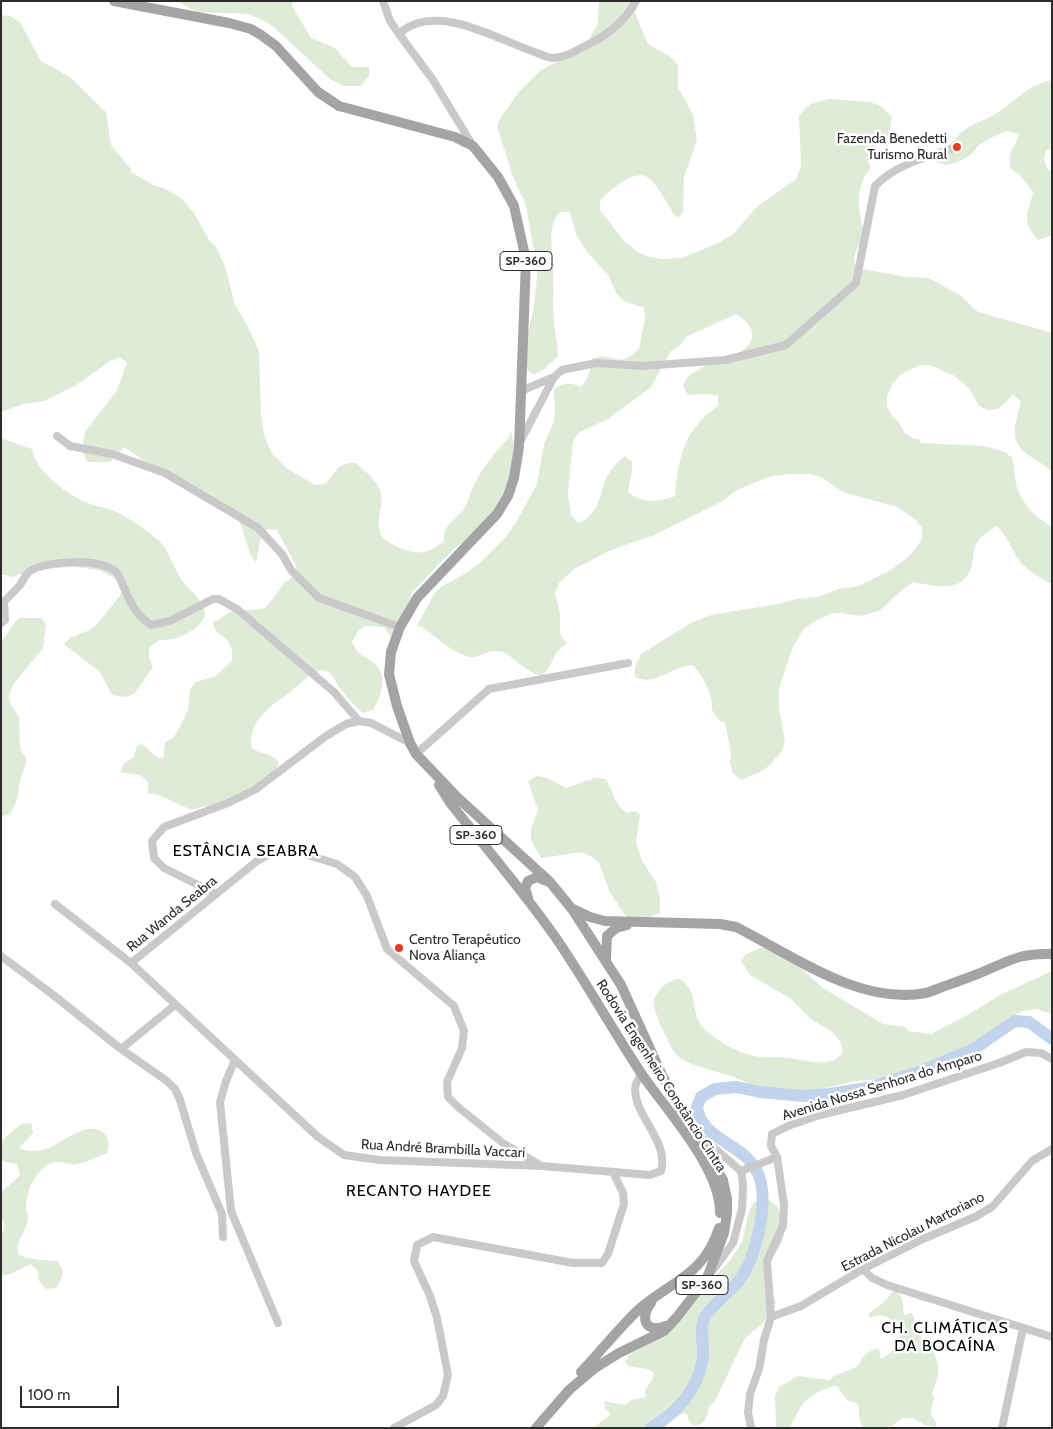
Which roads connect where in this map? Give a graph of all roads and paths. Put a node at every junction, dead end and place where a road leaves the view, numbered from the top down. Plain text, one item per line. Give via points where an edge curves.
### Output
1 (114, 1) edge
2 (383, 1) edge
3 (636, 1) edge
4 (399, 34) junction
5 (473, 146) junction
6 (957, 147) dead end
7 (554, 377) junction
8 (521, 391) junction
9 (58, 436) dead end
10 (518, 446) junction
11 (1, 623) edge
12 (400, 627) junction
13 (628, 663) dead end
14 (358, 721) junction
15 (410, 743) junction
16 (416, 754) junction
17 (426, 766) junction
18 (550, 882) junction
19 (216, 894) junction
20 (529, 902) junction
21 (54, 904) dead end
22 (572, 909) junction
23 (635, 923) junction
24 (1052, 954) edge
25 (1, 957) edge
26 (606, 961) junction
27 (131, 964) junction
28 (176, 1005) junction
29 (121, 1049) junction
30 (1052, 1059) edge
31 (235, 1060) junction
32 (642, 1074) junction
33 (690, 1127) junction
34 (1051, 1152) edge
35 (773, 1159) junction
36 (542, 1166) junction
37 (744, 1170) junction
38 (613, 1172) junction
39 (223, 1237) dead end
40 (863, 1269) junction
41 (706, 1278) junction
42 (656, 1296) junction
43 (678, 1317) junction
44 (771, 1317) junction
45 (278, 1323) dead end
46 (1023, 1328) junction
47 (1052, 1337) edge
48 (569, 1390) junction
49 (753, 1427) edge
50 (394, 1428) edge
51 (536, 1428) edge
52 (1002, 1428) edge

1 - 5 main road, Rodovia Engenheiro Constâncio Cintra / SP-360 via 251,29 276,46 318,92 339,106 455,136
2 - 4 street
3 - 4 street via 609,33 574,52 552,58 477,29 440,21 416,22
4 - 5 street via 433,80
5 - 8 main road, Rodovia Engenheiro Constâncio Cintra / SP-360 via 495,172 514,206 526,260
6 - 7 street via 903,165 875,186 856,283 786,345 725,360 644,366 596,363 562,370
7 - 8 street
7 - 10 street
8 - 10 main road, Rodovia Engenheiro Constâncio Cintra / SP-360
9 - 12 street via 70,446 112,454 165,473 258,528 282,554 291,570 319,598
10 - 12 main road, Rodovia Engenheiro Constâncio Cintra / SP-360 via 514,478 497,514 417,598
11 - 14 street via 5,620 4,602 29,572 54,563 107,567 117,573 132,607 151,625 170,621 213,599 237,609 334,692
12 - 15 main road, Rodovia Engenheiro Constâncio Cintra / SP-360 via 391,652 389,674
13 - 16 street via 489,689
14 - 15 street via 371,723
14 - 19 street via 326,736 256,789 228,804 164,827 152,841 154,858 164,868
15 - 16 main road, Rodovia Engenheiro Constâncio Cintra / SP-360
16 - 17 main road, Rodovia Engenheiro Constâncio Cintra / SP-360
17 - 18 main road, Rodovia Engenheiro Constâncio Cintra / SP-360
17 - 20 main road, Rodovia Engenheiro Constâncio Cintra / SP-360 via 451,804
18 - 20 main road via 537,878 528,881 525,888
18 - 22 main road, Rodovia Engenheiro Constâncio Cintra / SP-360
19 - 27 street, Rua Wanda Seabra
19 - 36 street, Rua Wanda Seabra via 257,860 274,852 291,850 336,864 355,877 367,896 387,949 454,1006 460,1019 464,1031 462,1048 447,1082 448,1097 504,1144
20 - 32 main road, Rodovia Engenheiro Constâncio Cintra / SP-360 via 556,938
21 - 27 street, Rua André Brambilla Vaccari
22 - 23 main road via 605,922
22 - 26 main road, Rodovia Engenheiro Constâncio Cintra / SP-360
23 - 24 main road via 736,927 830,977 892,995 927,992 1016,957
23 - 26 main road via 616,928 607,936
25 - 29 street
26 - 33 main road, Rodovia Engenheiro Constâncio Cintra / SP-360 via 621,985
27 - 28 street, Rua André Brambilla Vaccari
28 - 29 street
28 - 31 street, Rua André Brambilla Vaccari
29 - 39 street via 167,1081 180,1100 196,1152 222,1214
30 - 35 street, Avenida Nossa Senhora do Amparo via 1026,1052 903,1095 788,1126 772,1134
31 - 36 street, Rua André Brambilla Vaccari via 318,1137 344,1155 380,1160
31 - 45 street via 220,1102 231,1211
32 - 38 street, Rua André Brambilla Vaccari via 636,1085 636,1100 660,1146 664,1162 661,1171 650,1175
32 - 42 main road, Rodovia Engenheiro Constâncio Cintra / SP-360 via 710,1172 720,1204 719,1229 710,1249 690,1274
33 - 37 street
33 - 41 main road, Rodovia Engenheiro Constâncio Cintra / SP-360 via 723,1180 727,1199 724,1233
34 - 40 street, Estrada Nicolau Martoriano via 1032,1161 993,1206 977,1216
35 - 37 street
35 - 44 street via 784,1205 783,1226 767,1260
36 - 38 street, Rua André Brambilla Vaccari
37 - 41 street via 742,1209 733,1243
38 - 50 street via 623,1193 624,1204 602,1263 573,1263 433,1237 417,1245 414,1261 437,1318 448,1375 443,1396 436,1405
40 - 44 street, Estrada Nicolau Martoriano via 802,1306
40 - 46 street via 887,1285
41 - 43 main road, Rodovia Engenheiro Constâncio Cintra / SP-360
42 - 43 main road via 644,1314 648,1324 657,1329
42 - 48 main road, Rodovia Engenheiro Constâncio Cintra / SP-360 via 580,1373
43 - 48 main road, Rodovia Engenheiro Constâncio Cintra / SP-360 via 664,1330 595,1368
44 - 49 street via 750,1394 748,1412
46 - 47 street
46 - 52 street
48 - 51 main road, Rodovia Engenheiro Constâncio Cintra / SP-360

